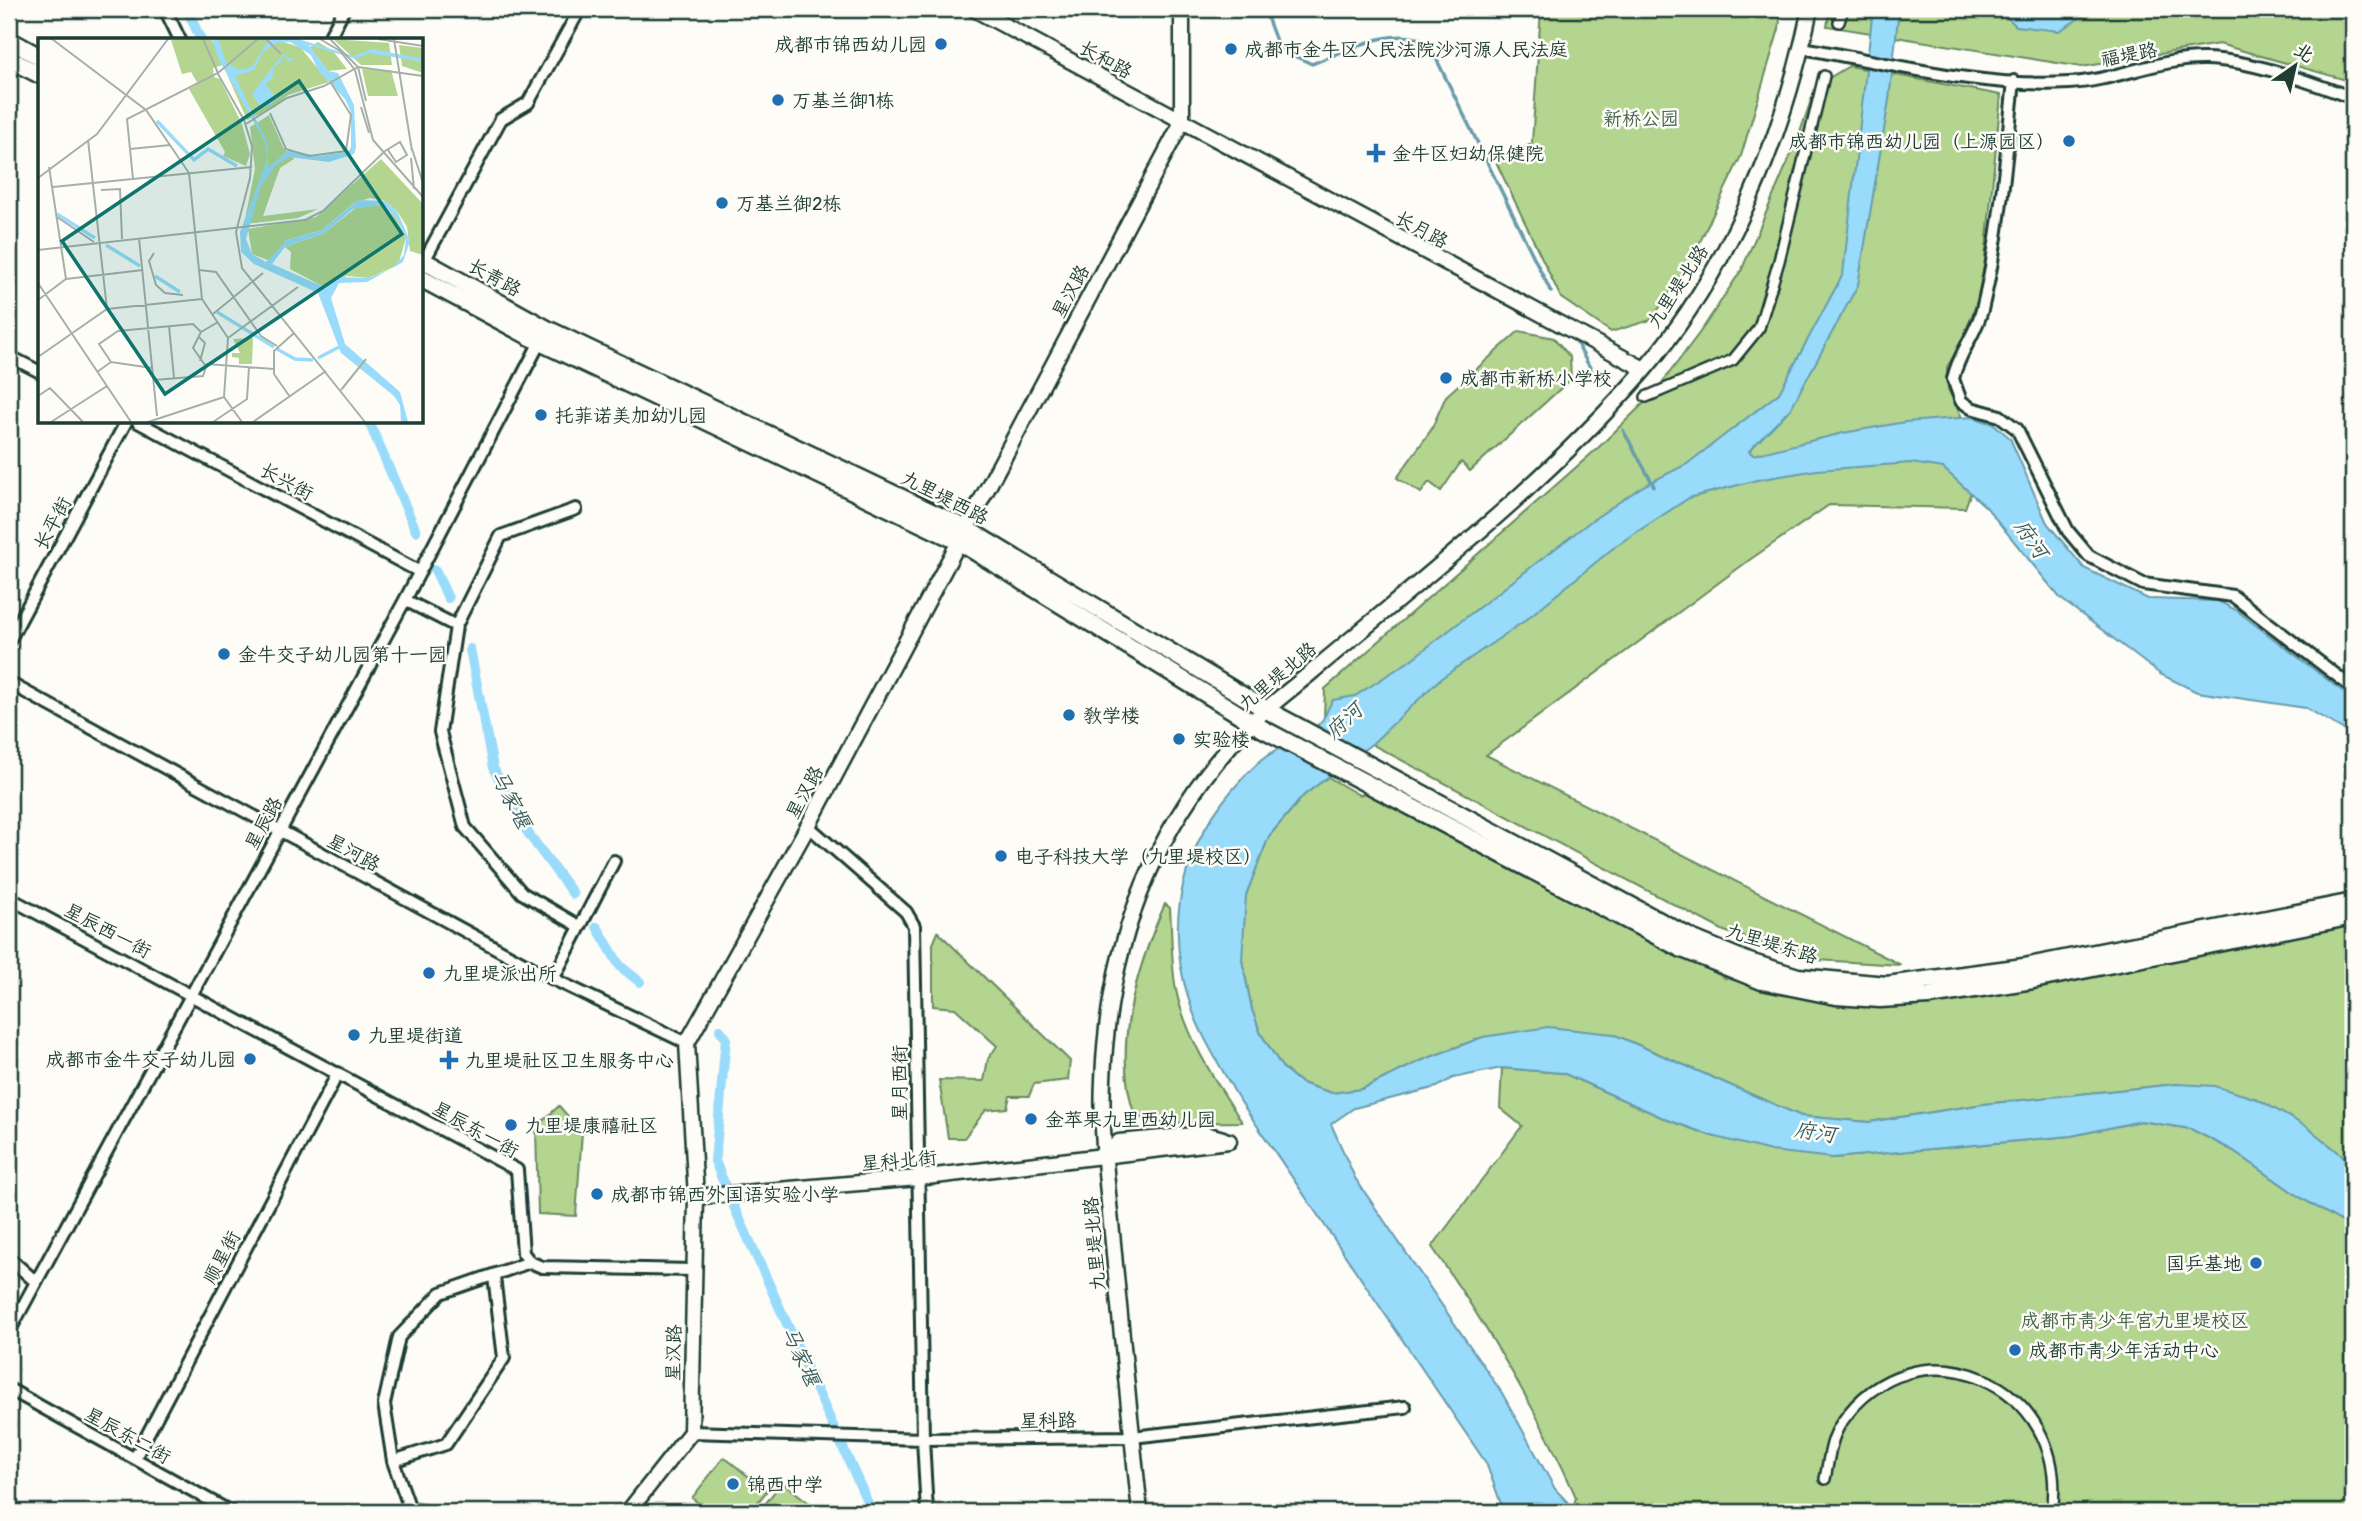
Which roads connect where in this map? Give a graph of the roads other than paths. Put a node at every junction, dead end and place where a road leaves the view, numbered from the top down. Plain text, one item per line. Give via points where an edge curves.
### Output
1 (165, 9) edge
2 (344, 9) edge
3 (580, 9) edge
4 (974, 9) edge
5 (1182, 9) edge
6 (1810, 9) edge
7 (1843, 9) edge
8 (1839, 22) dead end
9 (179, 38) edge
10 (329, 38) edge
11 (9, 40) edge
12 (1802, 48) junction
13 (38, 56) edge
14 (9, 59) edge
15 (38, 74) edge
16 (1824, 76) dead end
17 (2014, 81) junction
18 (2353, 98) edge
19 (1182, 122) junction
20 (424, 259) edge
21 (424, 262) edge
22 (424, 280) edge
23 (544, 336) junction
24 (9, 356) edge
25 (1644, 369) junction
26 (38, 371) edge
27 (1646, 397) dead end
28 (125, 424) edge
29 (142, 424) edge
30 (576, 509) dead end
31 (961, 535) junction
32 (420, 572) junction
33 (405, 600) junction
34 (456, 626) junction
35 (9, 641) edge
36 (9, 683) edge
37 (2353, 688) edge
38 (1265, 709) junction
39 (1251, 723) junction
40 (1308, 730) joint
41 (808, 826) junction
42 (278, 831) junction
43 (614, 860) dead end
44 (9, 898) edge
45 (2353, 902) edge
46 (2353, 916) edge
47 (579, 926) junction
48 (553, 979) junction
49 (191, 993) junction
50 (687, 1043) junction
51 (338, 1073) junction
52 (1105, 1156) junction
53 (918, 1178) junction
54 (696, 1197) junction
55 (9, 1258) edge
56 (530, 1262) junction
57 (694, 1270) junction
58 (494, 1277) junction
59 (36, 1282) junction
60 (9, 1332) edge
61 (9, 1389) edge
62 (1405, 1407) dead end
63 (691, 1432) junction
64 (1132, 1437) junction
65 (923, 1439) junction
66 (135, 1458) junction
67 (393, 1461) junction
68 (1825, 1479) dead end
69 (406, 1511) edge
70 (230, 1512) edge
71 (428, 1512) edge
72 (628, 1512) edge
73 (927, 1512) edge
74 (1140, 1512) edge
75 (2052, 1512) edge

1 - 9 street
2 - 10 street
3 - 20 street via 528,103 500,119
4 - 19 street, 长和路
5 - 19 street
6 - 12 street, 九里堤北路
7 - 8 street
11 - 13 main road
12 - 17 street, 福堤路
12 - 25 street, 九里堤北路 via 1739,224 1697,298
14 - 15 main road
16 - 27 street via 1759,328 1732,360
17 - 18 street, 福堤路 via 2071,83 2205,59 2282,73
17 - 37 street via 1986,290 1981,314 1953,379 1961,401 2000,416 2017,429 2068,531 2090,556 2143,584 2233,596
19 - 25 street, 长月路
19 - 31 street, 星汉路
21 - 23 main road, 长青路
22 - 23 main road
23 - 31 main road, 九里堤西路
23 - 32 street, 星辰路
24 - 26 street
25 - 38 street, 九里堤北路 via 1583,435 1471,538
28 - 35 street, 长平街
29 - 32 street, 长兴街
30 - 34 street via 501,536
31 - 38 main road, 九里堤西路
31 - 39 main road
31 - 41 street, 星汉路
32 - 33 street, 星辰路
33 - 34 street
33 - 42 street, 星辰路
34 - 47 street via 440,732 465,827 522,893
36 - 42 street, 星河路
38 - 39 street, 九里堤北路
38 - 40 main road, 九里堤西路
39 - 46 main road via 1680,948 1762,981 1836,996 1880,999 1942,994 2033,980
39 - 52 street, 九里堤北路 via 1186,804 1145,875 1122,946 1108,1014 1102,1082
40 - 45 main road, 九里堤东路 via 1693,939 1798,977 1887,985 2024,967
41 - 50 street, 星汉路
41 - 53 street, 星月西街 via 906,912 914,926
42 - 48 street, 星河路
42 - 49 street, 星辰路
43 - 47 street
44 - 49 street, 星辰西一街
47 - 48 street
48 - 50 street, 星河路
49 - 51 street, 星辰东一街
49 - 59 street, 星辰路
50 - 54 street, 星汉路
51 - 56 street, 星辰东一街 via 517,1170 523,1253
51 - 66 street, 顺星街
52 - 52 street, 星科北街 via 1217,1143 1229,1141 1205,1134 1119,1142
52 - 53 street, 星科北街
52 - 64 street, 九里堤北路
53 - 54 street, 星科北街
53 - 65 street, 星月西街
54 - 57 street, 星汉路
55 - 59 street
56 - 57 street via 542,1267
56 - 58 street
57 - 63 street, 星汉路
58 - 67 street via 504,1358 446,1444
58 - 67 street via 441,1293 399,1338 384,1404
59 - 60 street, 星辰路
61 - 66 street, 星辰东二街
62 - 64 street, 星科路
63 - 65 street, 星科路
63 - 72 street
64 - 65 street, 星科路
64 - 74 street, 九里堤北路
65 - 73 street, 星月西街
66 - 70 street, 星辰东二街
67 - 69 street
68 - 75 street via 1832,1442 1842,1422 1873,1390 1909,1373 1948,1369 1986,1380 2020,1402 2043,1434 2054,1472
69 - 71 street

